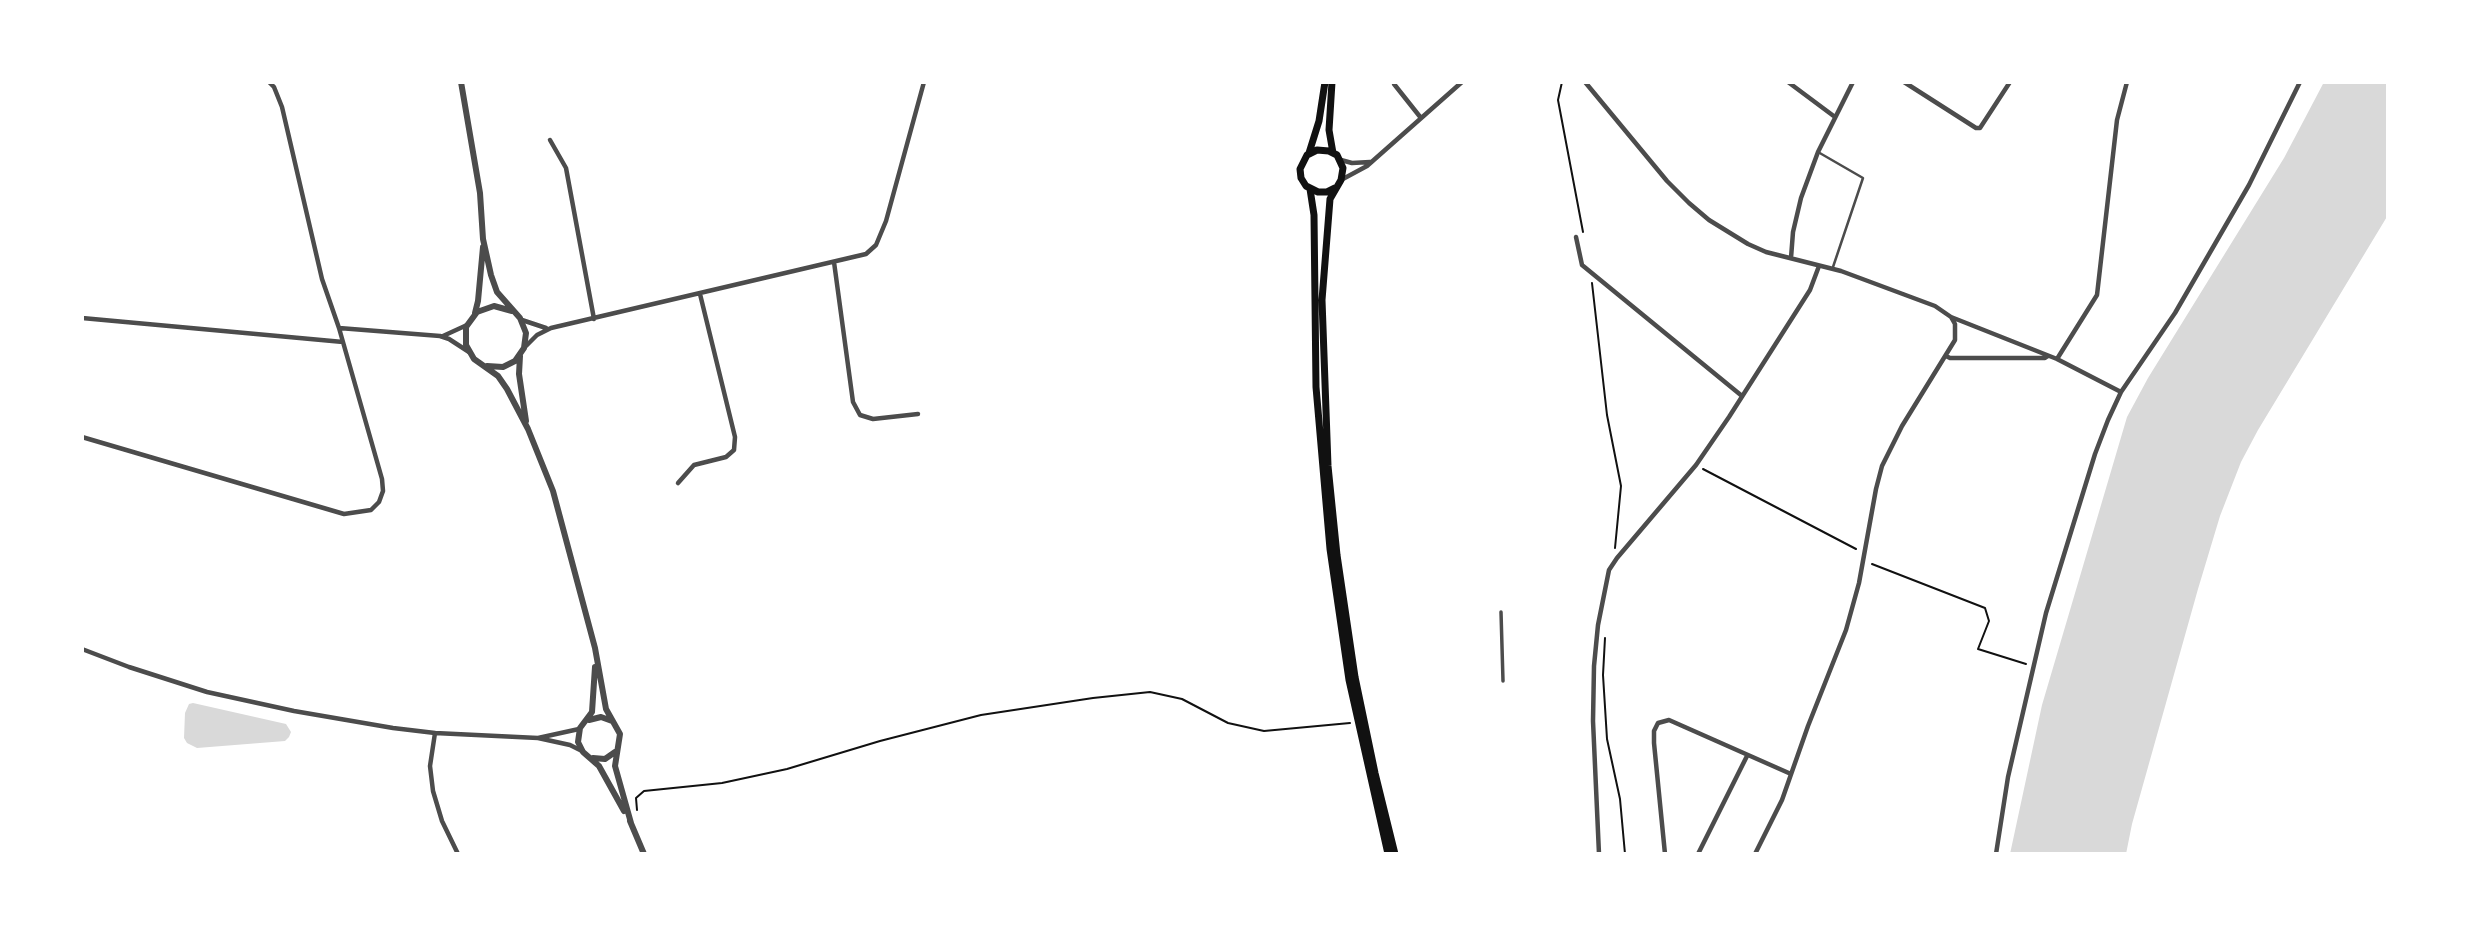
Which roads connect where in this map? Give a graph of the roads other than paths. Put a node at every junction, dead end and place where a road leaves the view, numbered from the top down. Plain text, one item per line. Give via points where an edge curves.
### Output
1 (270, 82) edge
2 (461, 82) edge
3 (924, 82) edge
4 (1325, 82) edge
5 (1332, 82) edge
6 (1585, 82) edge
7 (1788, 82) edge
8 (1853, 82) edge
9 (1905, 82) edge
10 (2010, 82) edge
11 (2127, 82) edge
12 (2300, 82) edge
13 (1460, 83) edge
14 (1394, 84) dead end
15 (1835, 117) junction
16 (1421, 118) junction
17 (550, 140) dead end
18 (1818, 152) junction
19 (1310, 153) junction
20 (1333, 153) junction
21 (1340, 159) junction
22 (1371, 162) junction
23 (1341, 180) junction
24 (1335, 188) junction
25 (1310, 189) junction
26 (1576, 237) dead end
27 (483, 239) junction
28 (1791, 258) junction
29 (834, 262) junction
30 (1819, 266) junction
31 (1832, 269) junction
32 (700, 294) junction
33 (512, 311) junction
34 (474, 315) junction
35 (1951, 317) junction
36 (82, 318) edge
37 (520, 318) junction
38 (594, 319) junction
39 (1972, 323) junction
40 (467, 324) junction
41 (339, 328) junction
42 (551, 328) junction
43 (1956, 328) junction
44 (440, 337) junction
45 (343, 342) junction
46 (524, 348) junction
47 (469, 352) junction
48 (520, 356) junction
49 (1946, 356) junction
50 (2048, 356) junction
51 (2057, 359) junction
52 (485, 366) junction
53 (2121, 392) junction
54 (1742, 396) junction
55 (918, 414) dead end
56 (528, 429) junction
57 (82, 437) edge
58 (678, 484) dead end
59 (1501, 612) dead end
60 (595, 648) junction
61 (82, 649) edge
62 (1503, 681) dead end
63 (587, 720) junction
64 (613, 722) junction
65 (580, 729) junction
66 (435, 733) junction
67 (538, 738) junction
68 (617, 751) junction
69 (583, 752) junction
70 (1747, 756) junction
71 (591, 758) junction
72 (1791, 774) junction
73 (631, 823) junction
74 (458, 854) edge
75 (644, 854) edge
76 (1388, 854) edge
77 (1395, 854) edge
78 (1599, 854) edge
79 (1665, 854) edge
80 (1698, 854) edge
81 (1755, 854) edge
82 (1996, 854) edge

1 - 41 street via 282,107 322,279
2 - 27 street
3 - 29 street via 876,244 866,254
4 - 19 main road
5 - 20 main road via 1329,130
6 - 28 street via 1689,203 1748,244
7 - 15 street
8 - 15 street
9 - 10 street via 1980,128
11 - 51 street via 2116,120 2097,295
12 - 53 street via 2236,209 2175,313
13 - 16 street
14 - 16 street
15 - 18 street
16 - 22 street
17 - 38 street via 566,167
18 - 28 street via 1801,198
18 - 31 lane via 1863,178
19 - 20 main road via 1321,149
19 - 25 main road via 1300,169
20 - 21 main road
21 - 22 street
21 - 23 main road
22 - 23 street
23 - 24 main road
24 - 25 main road
24 - 77 main road via 1329,205 1322,300 1329,478 1355,677
25 - 76 main road via 1323,488 1339,621
26 - 54 street via 1582,265
27 - 33 street via 495,287
27 - 34 street
28 - 30 street
29 - 32 street
29 - 55 street via 853,402 860,415 873,419
30 - 31 street
30 - 54 street via 1810,290
31 - 35 street via 1935,306
32 - 38 street
32 - 58 street via 735,437 734,450 726,457 694,465
33 - 34 street via 492,306
33 - 37 street
34 - 40 street
35 - 39 street
35 - 43 street
36 - 45 street
37 - 42 street
37 - 46 street via 526,332
38 - 42 street
39 - 43 street
39 - 50 street
40 - 44 street
40 - 47 street
41 - 44 street
41 - 45 street
42 - 46 street
43 - 49 street
44 - 47 street
45 - 57 street via 382,479 383,491 371,510 344,514
46 - 48 street
47 - 52 street
48 - 52 street via 503,367
48 - 56 street
49 - 50 street
49 - 72 street via 1882,466 1846,630
50 - 51 street
51 - 53 street
52 - 56 street via 504,384
53 - 82 street via 2095,454 2046,613 2008,777
54 - 78 street via 1696,465 1613,563 1602,603 1594,666
56 - 60 street via 556,502
59 - 62 street
60 - 63 street via 593,706
60 - 64 street via 606,709
61 - 66 street via 207,692
63 - 64 street via 601,717
63 - 65 street
64 - 68 street via 621,737
65 - 67 street
65 - 69 street via 578,742
66 - 67 street
66 - 74 street via 430,766 433,791
67 - 69 street
68 - 71 street via 605,759
68 - 73 street via 616,770
69 - 71 street
70 - 72 street
70 - 79 street via 1669,720 1655,726
70 - 80 street
71 - 73 street
72 - 81 street
73 - 75 street

